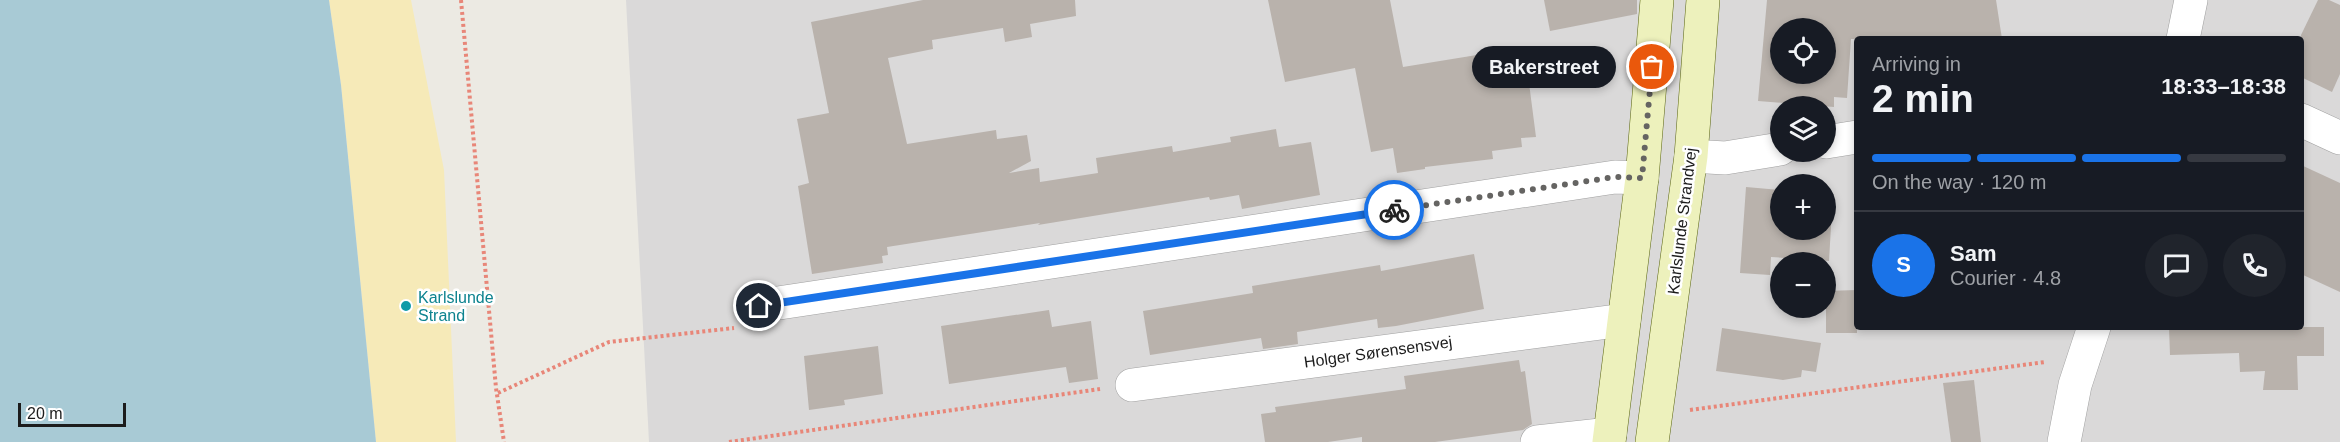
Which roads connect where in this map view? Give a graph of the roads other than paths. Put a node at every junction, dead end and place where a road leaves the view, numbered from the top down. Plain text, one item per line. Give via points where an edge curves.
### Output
1 (1657, 0) edge
2 (1702, 0) edge
3 (2191, 0) edge
4 (2184, 36) edge
5 (2304, 121) edge
6 (1854, 137) edge
7 (2340, 138) edge
8 (1836, 140) edge
9 (1770, 151) edge
10 (1691, 156) junction
11 (1642, 178) junction
12 (759, 306) road end
13 (1624, 320) junction
14 (2089, 342) edge
15 (1132, 385) road end
16 (1609, 438) edge
17 (1537, 442) edge
18 (1652, 442) edge
19 (2064, 442) edge

1 - 11 main road
2 - 10 main road, Karlslunde Strandvej
3 - 4 street
5 - 7 street
6 - 8 street
9 - 10 street via 1725,158
10 - 18 main road, Karlslunde Strandvej
11 - 12 street via 1615,177
11 - 13 main road
13 - 15 street, Holger Sørensensvej
13 - 16 main road
14 - 19 street via 2075,385
16 - 17 street

